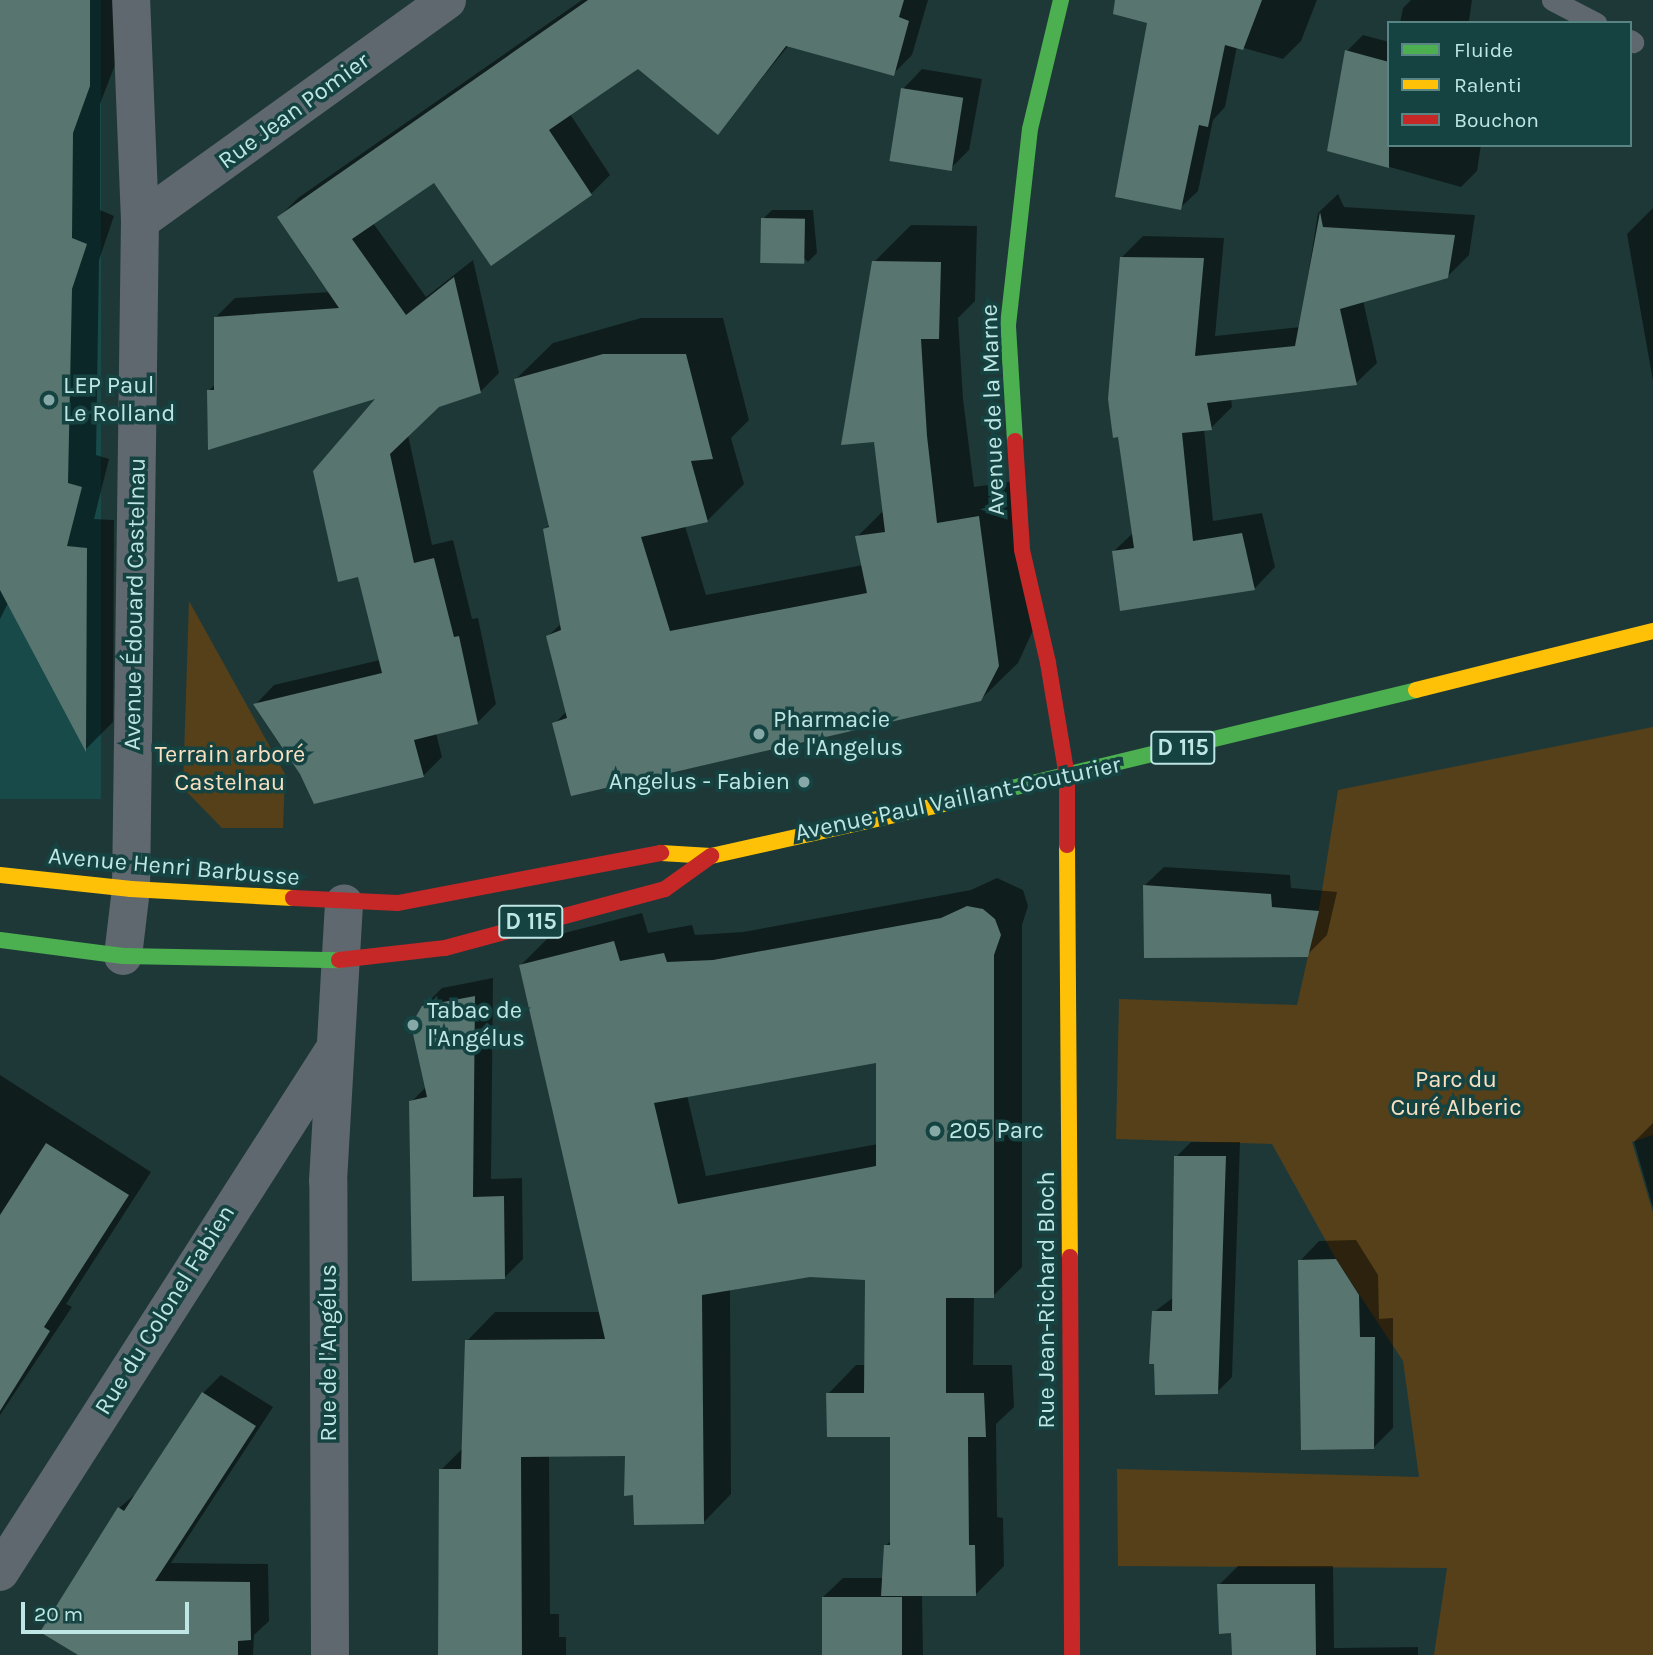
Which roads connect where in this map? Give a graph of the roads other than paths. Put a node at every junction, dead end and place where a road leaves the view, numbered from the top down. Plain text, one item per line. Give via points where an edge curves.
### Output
1 (131, 0) edge
2 (447, 0) edge
3 (1061, 0) edge
4 (1552, 0) edge
5 (1592, 21) edge
6 (140, 221) junction
7 (1653, 632) edge
8 (1067, 777) junction
9 (711, 856) junction
10 (0, 875) edge
11 (131, 889) junction
12 (344, 903) junction
13 (0, 940) edge
14 (123, 956) junction
15 (342, 960) junction
16 (334, 1050) junction
17 (0, 1572) edge
18 (330, 1655) edge
19 (1072, 1655) edge

1 - 6 street, Avenue Édouard Castelnau
2 - 6 street, Rue Jean Pomier
3 - 8 main road, Avenue de la Marne via 1030,129 1007,325 1021,550 1048,663
4 - 5 lane
6 - 11 street, Avenue Édouard Castelnau
7 - 8 main road, Avenue Paul Vaillant-Couturier / D 115
8 - 9 main road, Avenue Paul Vaillant-Couturier / D 115
8 - 19 main road, Rue Jean-Richard Bloch
9 - 12 main road, Avenue Paul Vaillant-Couturier / D 115 via 655,853 398,903
9 - 15 main road, Avenue Paul Vaillant-Couturier / D 115 via 665,889 445,948
10 - 11 main road, Avenue Henri Barbusse / D 115
11 - 12 main road, Avenue Henri Barbusse / D 115
11 - 14 street, Avenue Édouard Castelnau
12 - 15 street
13 - 14 main road, Avenue Paul Vaillant-Couturier / D 115
14 - 15 main road, Avenue Paul Vaillant-Couturier / D 115
15 - 16 street, Rue de l'Angélus
16 - 17 street, Rue du Colonel Fabien
16 - 18 street, Rue de l'Angélus via 328,1181

